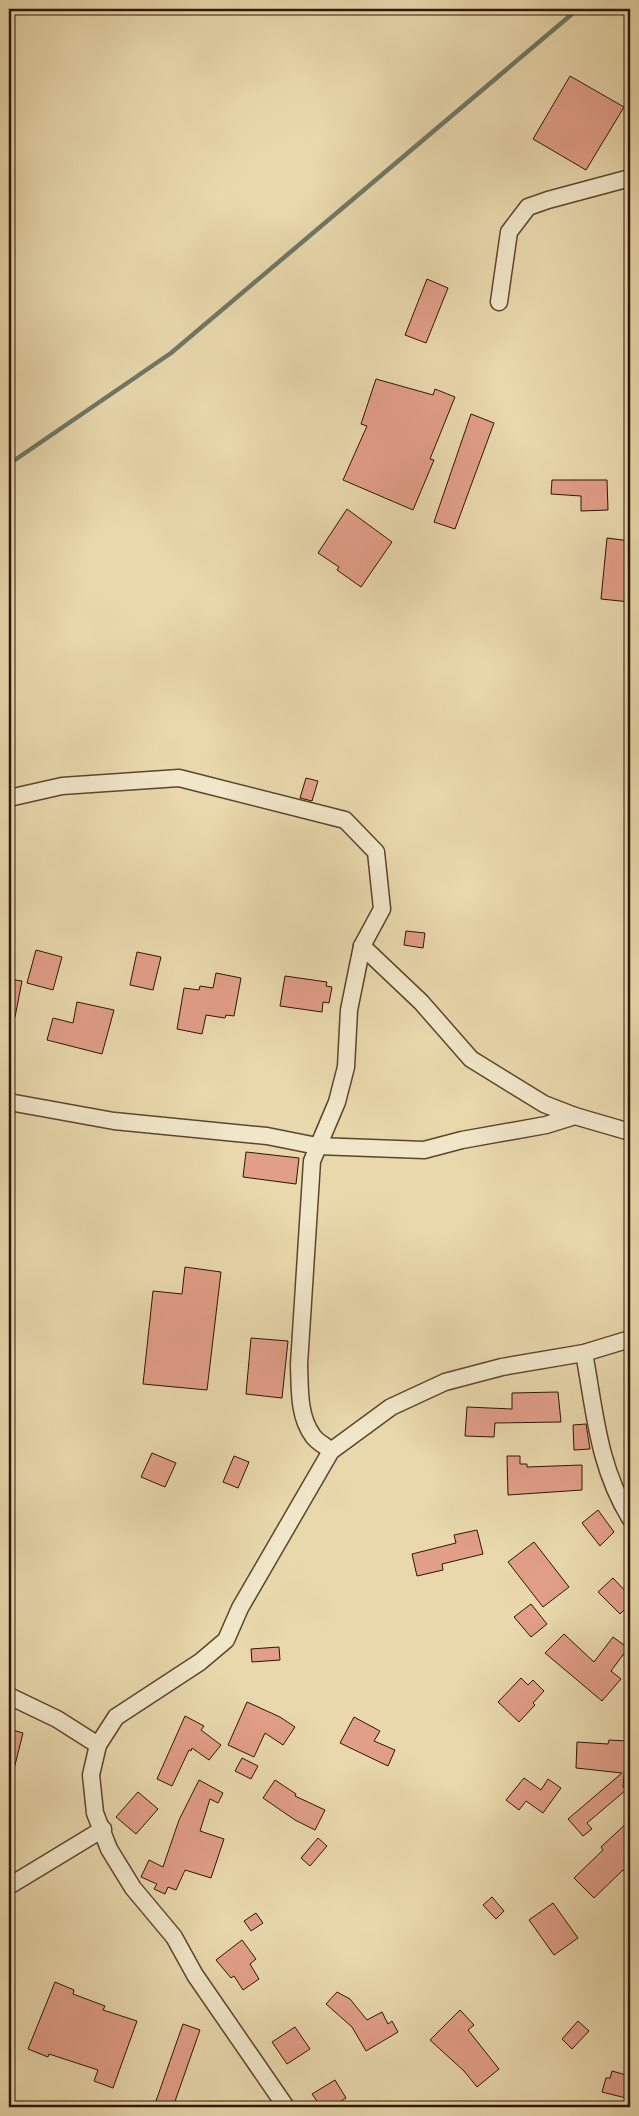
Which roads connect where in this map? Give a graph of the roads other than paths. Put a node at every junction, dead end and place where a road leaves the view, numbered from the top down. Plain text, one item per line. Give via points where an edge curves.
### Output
1 (630, 178) edge
2 (499, 302) dead end
3 (9, 798) edge
4 (362, 946) junction
5 (9, 1102) edge
6 (575, 1116) junction
7 (630, 1132) edge
8 (318, 1146) junction
9 (630, 1339) edge
10 (584, 1353) junction
11 (331, 1451) junction
12 (630, 1518) edge
13 (9, 1696) edge
14 (98, 1745) junction
15 (102, 1830) junction
16 (9, 1886) edge
17 (286, 2107) edge

1 - 2 street via 528,207 509,232
3 - 4 street via 62,786 179,778 345,820 376,852 382,909
4 - 6 street via 421,1002 471,1059 544,1104
4 - 8 street via 349,1010 346,1067 337,1102
5 - 8 street via 114,1121 267,1136
6 - 7 street
6 - 8 street via 424,1150
8 - 11 street via 312,1161 299,1364 303,1416 314,1437
9 - 10 street
10 - 11 street via 502,1367 445,1382 391,1407
10 - 12 street via 601,1450 611,1483
11 - 14 street via 240,1608 226,1640 200,1662 116,1717
13 - 14 street via 57,1719
14 - 15 street via 91,1775 95,1813
15 - 16 street
15 - 17 street via 109,1849 133,1888 174,1937 195,1975

